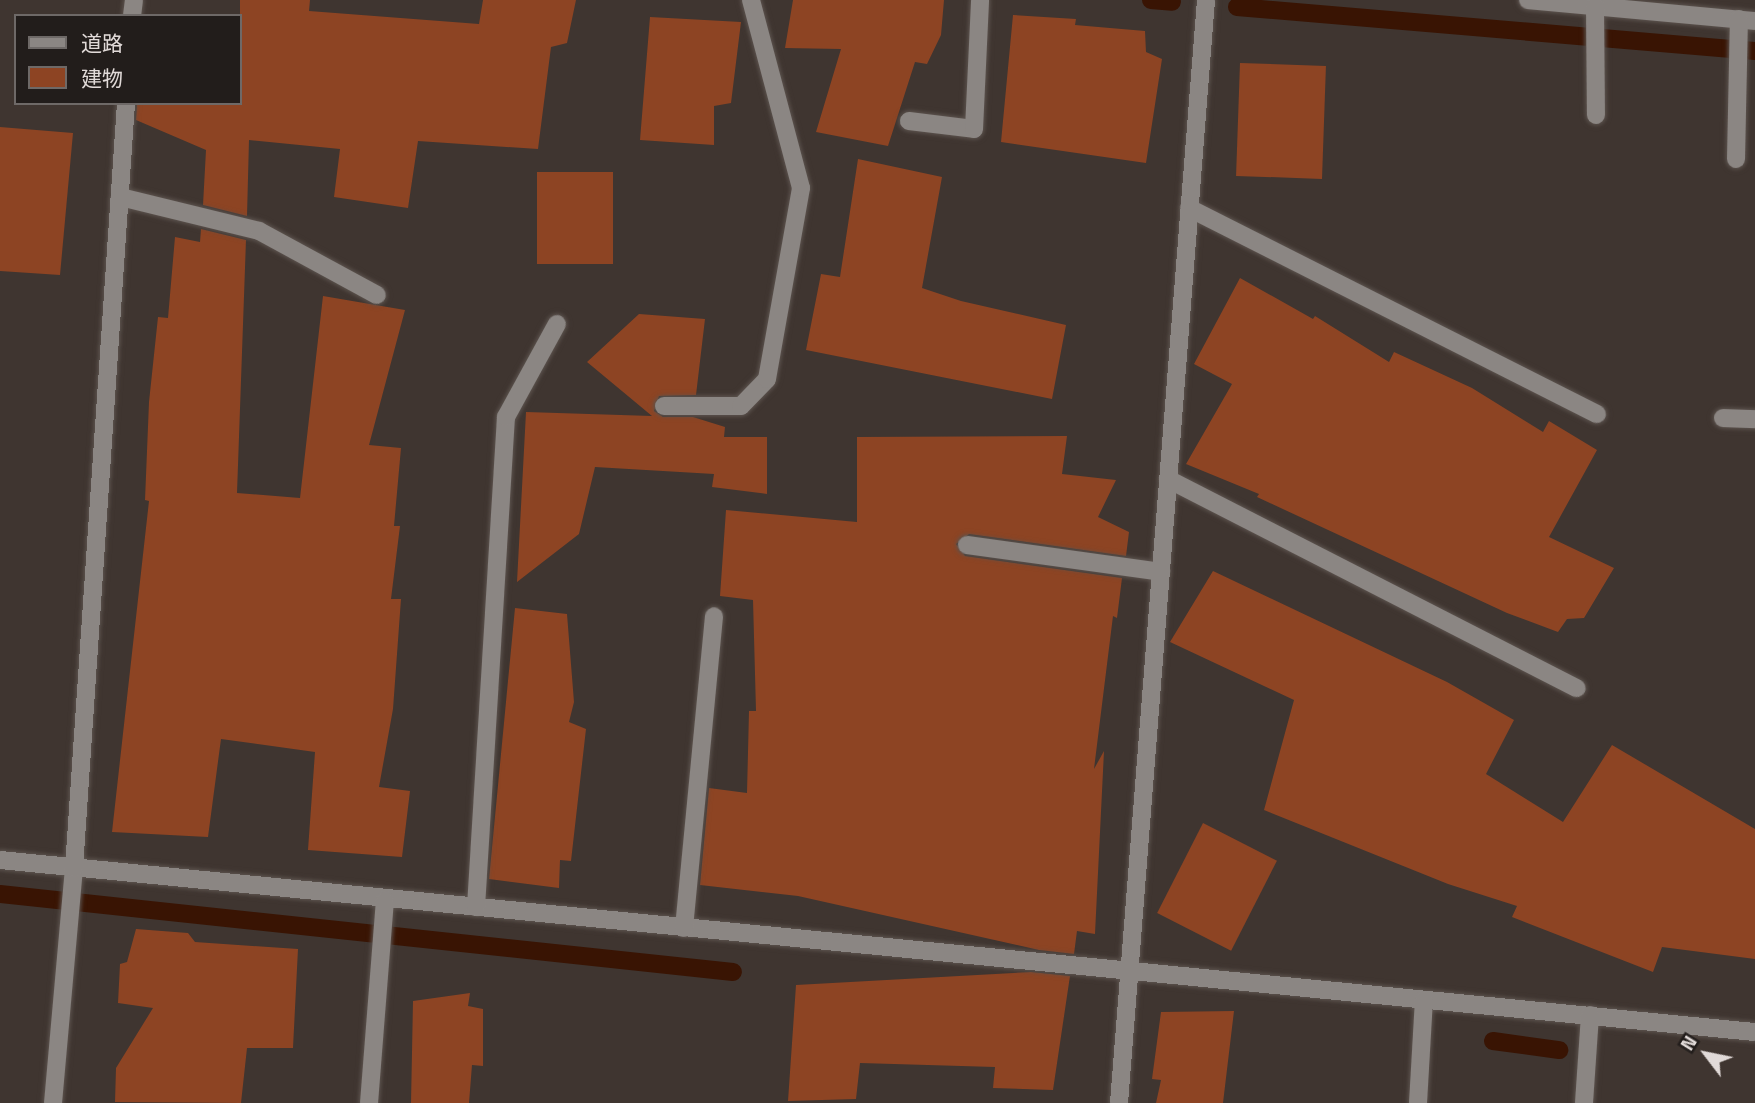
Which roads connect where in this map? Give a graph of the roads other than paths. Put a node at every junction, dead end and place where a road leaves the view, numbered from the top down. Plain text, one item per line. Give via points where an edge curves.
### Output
1 (751, 0) edge
2 (980, 0) edge
3 (1206, 0) edge
4 (1528, 0) edge
5 (1595, 6) junction
6 (1747, 20) edge
7 (126, 105) edge
8 (1596, 115) dead end
9 (909, 121) dead end
10 (1736, 159) dead end
11 (120, 197) junction
12 (1189, 208) junction
13 (377, 295) dead end
14 (557, 324) dead end
15 (664, 406) dead end
16 (1597, 414) dead end
17 (1723, 418) dead end
18 (1755, 419) edge
19 (1168, 479) junction
20 (967, 545) dead end
21 (1161, 572) junction
22 (714, 616) dead end
23 (1577, 688) dead end
24 (0, 860) edge
25 (74, 868) junction
26 (385, 901) junction
27 (476, 907) junction
28 (684, 928) junction
29 (1129, 971) junction
30 (1424, 1000) junction
31 (1590, 1015) junction
32 (1755, 1031) edge
33 (53, 1103) edge
34 (369, 1103) edge
35 (1119, 1103) edge
36 (1418, 1103) edge
37 (1584, 1103) edge

1 - 15 street via 801,188 767,379 741,406
2 - 9 street via 974,129
3 - 12 street
4 - 5 street
5 - 6 street
5 - 8 street
6 - 10 street
7 - 11 street
11 - 13 street via 258,230
11 - 25 street
12 - 16 street
12 - 19 street
14 - 27 street via 506,417
17 - 18 street
19 - 21 street
19 - 23 street
20 - 21 street
21 - 29 street
22 - 28 street
24 - 25 street
25 - 26 street
25 - 33 street
26 - 27 street
26 - 34 street
27 - 28 street
28 - 29 street
29 - 30 street
29 - 35 street
30 - 31 street
30 - 36 street
31 - 32 street
31 - 37 street

